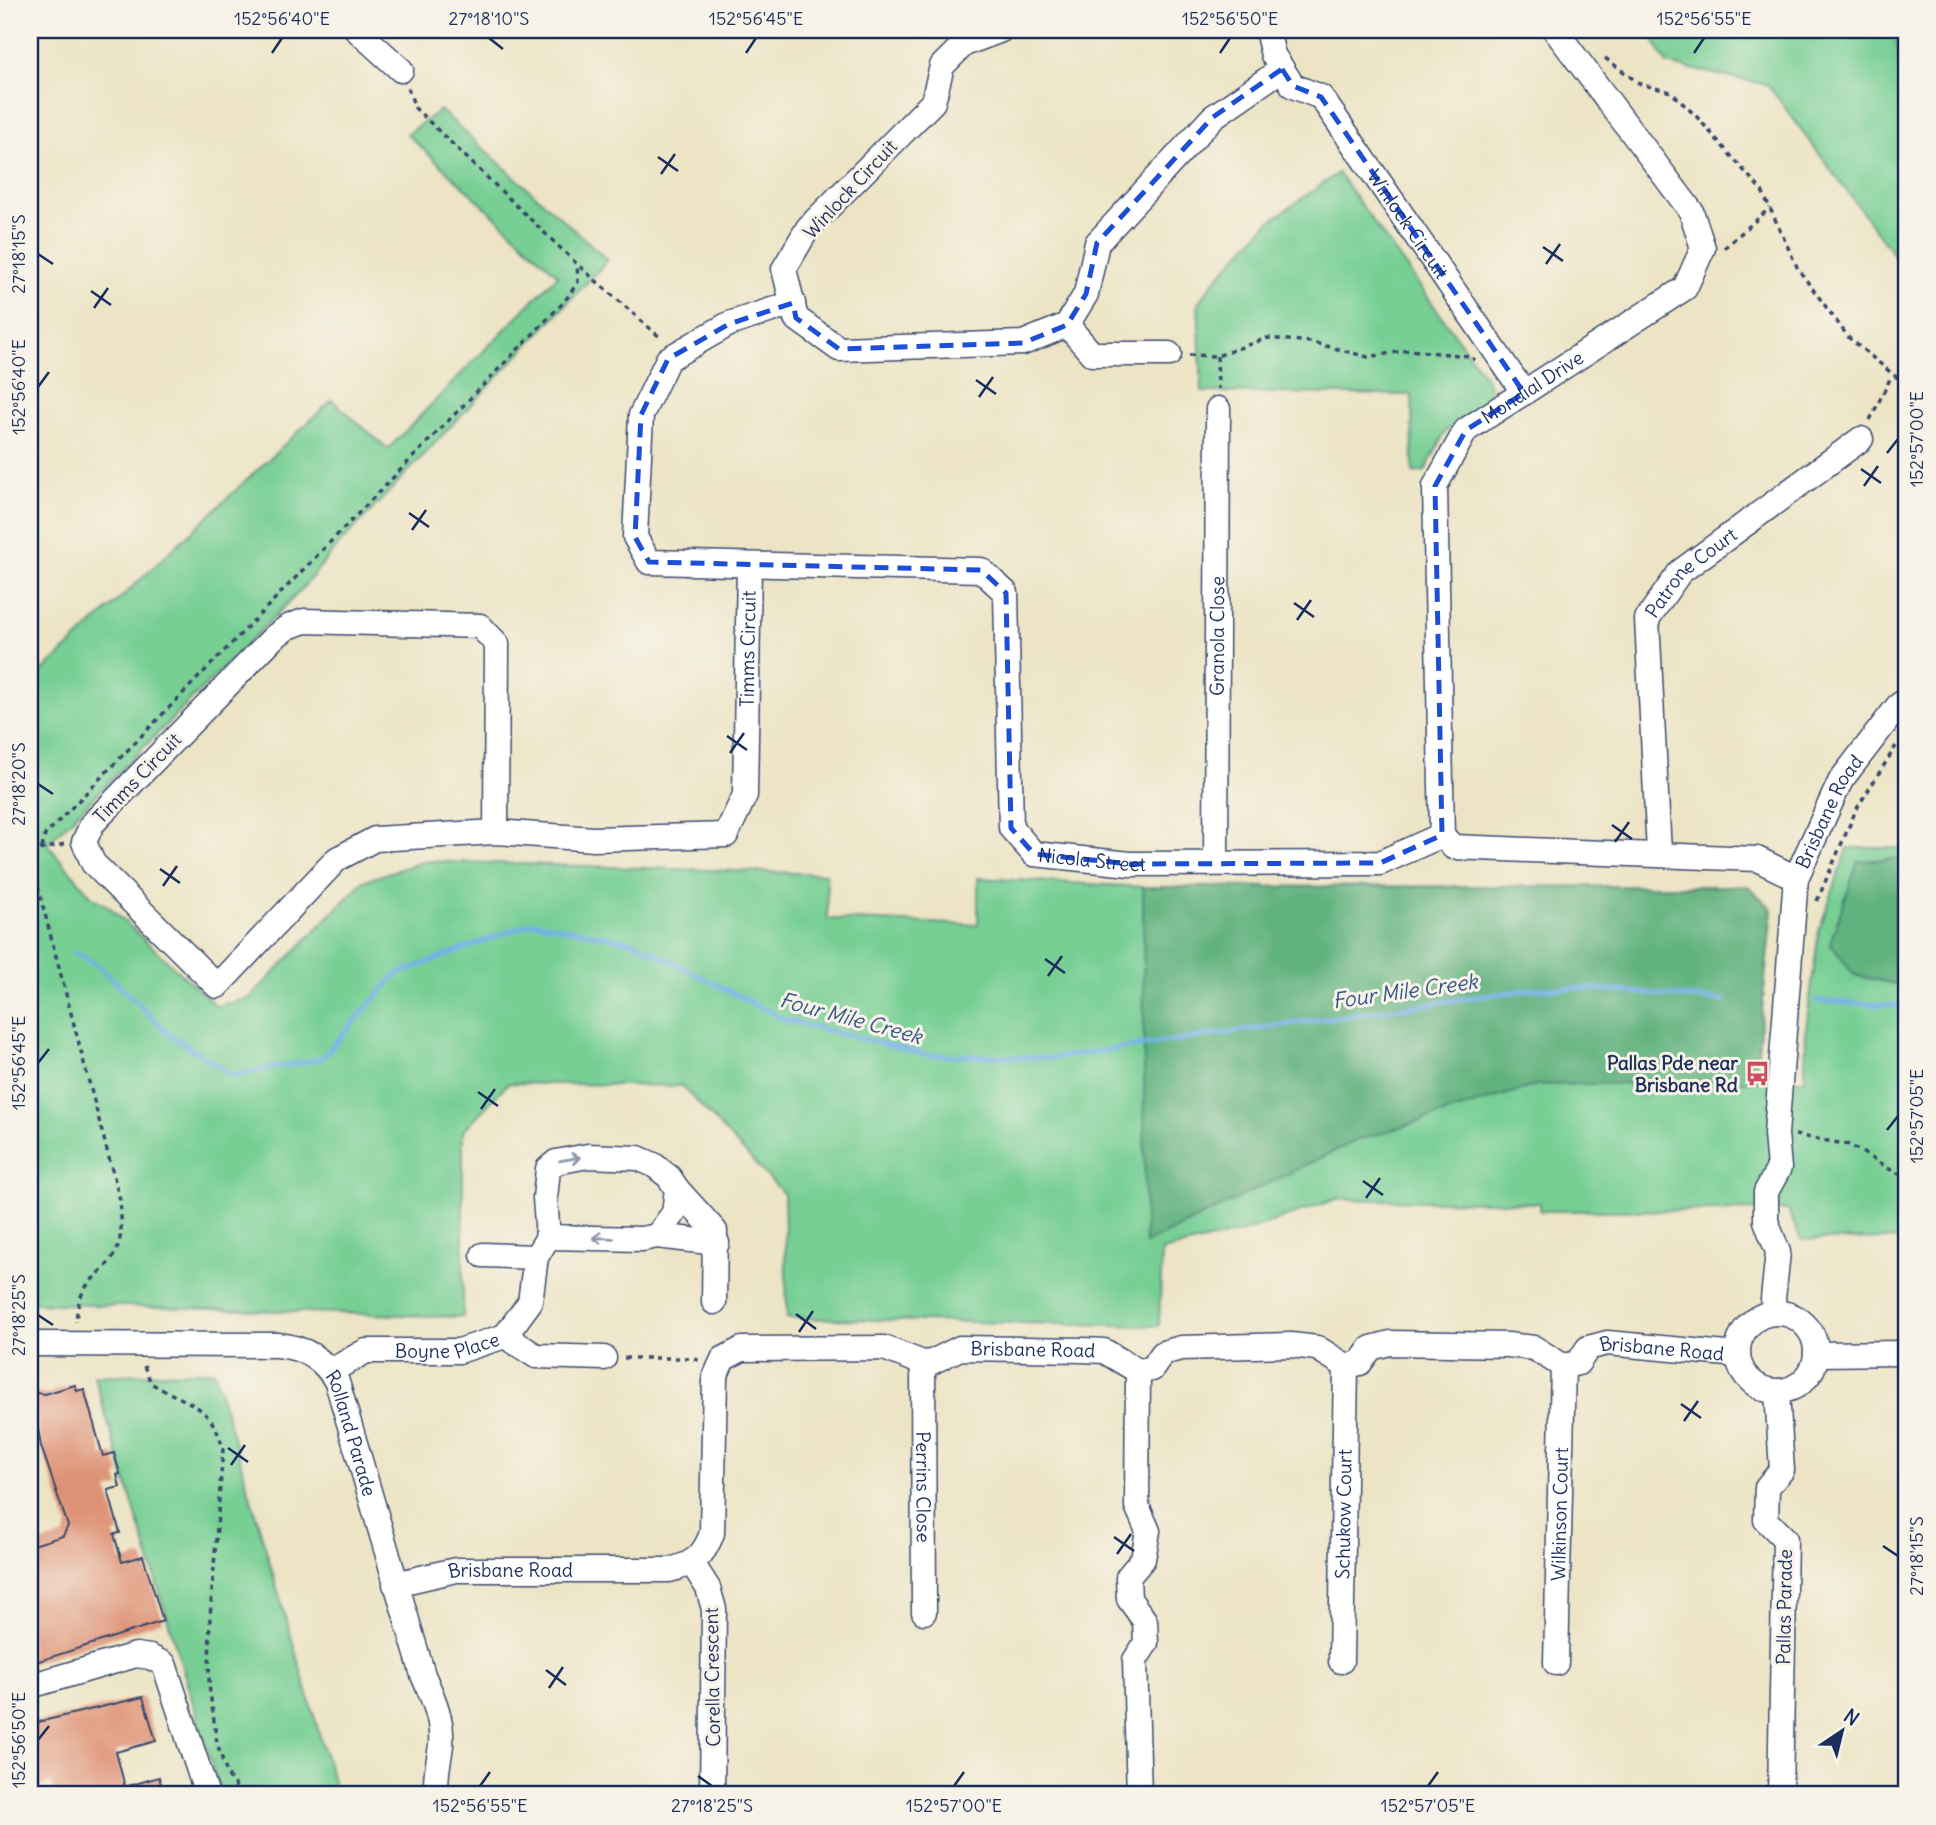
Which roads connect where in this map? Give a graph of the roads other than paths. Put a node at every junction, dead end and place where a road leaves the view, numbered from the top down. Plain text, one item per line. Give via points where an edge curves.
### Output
1 (357, 30) edge
2 (1001, 30) edge
3 (1267, 30) edge
4 (1555, 30) edge
5 (401, 69) road end
6 (1282, 69) junction
7 (793, 303) junction
8 (1067, 325) junction
9 (1169, 354) road end
10 (1524, 393) junction
11 (1218, 409) road end
12 (1861, 439) road end
13 (749, 566) junction
14 (1906, 700) edge
15 (496, 832) junction
16 (1442, 835) junction
17 (1659, 853) junction
18 (1216, 862) junction
19 (1796, 878) junction
20 (677, 1189) junction
21 (657, 1237) junction
22 (717, 1243) junction
23 (542, 1247) junction
24 (483, 1255) dead end
25 (714, 1302) dead end
26 (1784, 1308) junction
27 (505, 1336) junction
28 (30, 1344) edge
29 (1906, 1353) edge
30 (1821, 1354) junction
31 (1738, 1355) junction
32 (604, 1358) road end
33 (923, 1363) junction
34 (1346, 1366) junction
35 (1563, 1366) junction
36 (331, 1371) junction
37 (1138, 1371) junction
38 (1777, 1392) junction
39 (692, 1563) junction
40 (395, 1584) junction
41 (923, 1612) dead end
42 (1341, 1661) dead end
43 (1556, 1663) dead end
44 (30, 1686) edge
45 (207, 1795) edge
46 (437, 1795) edge
47 (712, 1795) edge
48 (1139, 1795) edge
49 (1780, 1795) edge

1 - 5 street
2 - 7 street, Winlock Circuit via 964,44 942,65 933,102 808,228 784,270
3 - 6 street, Winlock Circuit
4 - 10 street, Mondial Drive via 1691,211 1703,248 1685,288
6 - 8 street via 1213,117 1097,243 1086,294
6 - 10 street, Winlock Circuit via 1293,86 1321,97
7 - 8 street, Winlock Circuit via 796,318 839,349 1023,343
7 - 13 street, Nicola Street via 729,324 668,359 641,415 635,537 649,562
8 - 9 street via 1092,354
10 - 16 street, Mondial Drive via 1466,430 1435,486
11 - 18 street, Granola Close
12 - 17 street, Patrone Court via 1680,572 1647,619
13 - 15 street, Timms Circuit via 745,795 726,835 594,839
13 - 18 street, Nicola Street via 981,570 1006,593 1010,828 1034,854 1130,864
14 - 19 street, Brisbane Road via 1841,780
15 - 15 street, Timms Circuit via 375,839 337,859 218,986 93,863 85,842 92,824 274,637 304,621 480,626 497,644
16 - 17 street via 1453,847
16 - 18 street, Nicola Street via 1380,863
17 - 19 street via 1757,859
19 - 26 street, Brisbane Road via 1787,1135 1779,1168 1766,1192 1766,1221 1778,1252 1773,1299
20 - 21 street via 674,1213
20 - 22 street via 709,1221
23 -> 20 street via 548,1169 555,1161 588,1156 638,1158 670,1177
21 - 22 street
21 -> 23 street
22 - 25 street
23 - 24 street
23 - 27 street via 530,1302
26 - 30 street via 1800,1321
26 - 31 street via 1752,1322 1738,1343
27 - 32 street, Boyne Place via 536,1356
27 - 36 street, Boyne Place via 459,1351 366,1351
28 - 36 street, Rolland Parade via 294,1347 319,1359
29 - 30 street
30 - 38 street via 1799,1385
31 - 35 street, Brisbane Road via 1607,1343 1588,1348 1578,1363
31 - 38 street via 1746,1377
33 - 37 street, Brisbane Road via 960,1348 1083,1350 1104,1351
33 - 39 street via 884,1348 749,1348 723,1359 714,1386 712,1533 707,1548
33 - 41 street, Perrins Close
34 - 35 street via 1360,1363 1371,1348 1390,1343 1535,1348
34 - 37 street via 1317,1348 1291,1345 1181,1348 1163,1353 1152,1369
34 - 42 street, Schukow Court
35 - 43 street, Wilkinson Court
36 - 40 street, Rolland Parade
37 - 48 street via 1137,1506 1148,1531 1143,1559 1128,1577 1129,1599 1145,1621 1146,1643 1135,1660
38 - 49 street, Pallas Parade via 1782,1470 1767,1487 1766,1520 1785,1539
39 - 40 street, Brisbane Road via 669,1570 456,1570
39 - 47 street, Corella Crescent via 708,1588 714,1609
40 - 46 street, Rolland Parade via 438,1708
44 - 45 street via 136,1655 164,1664

